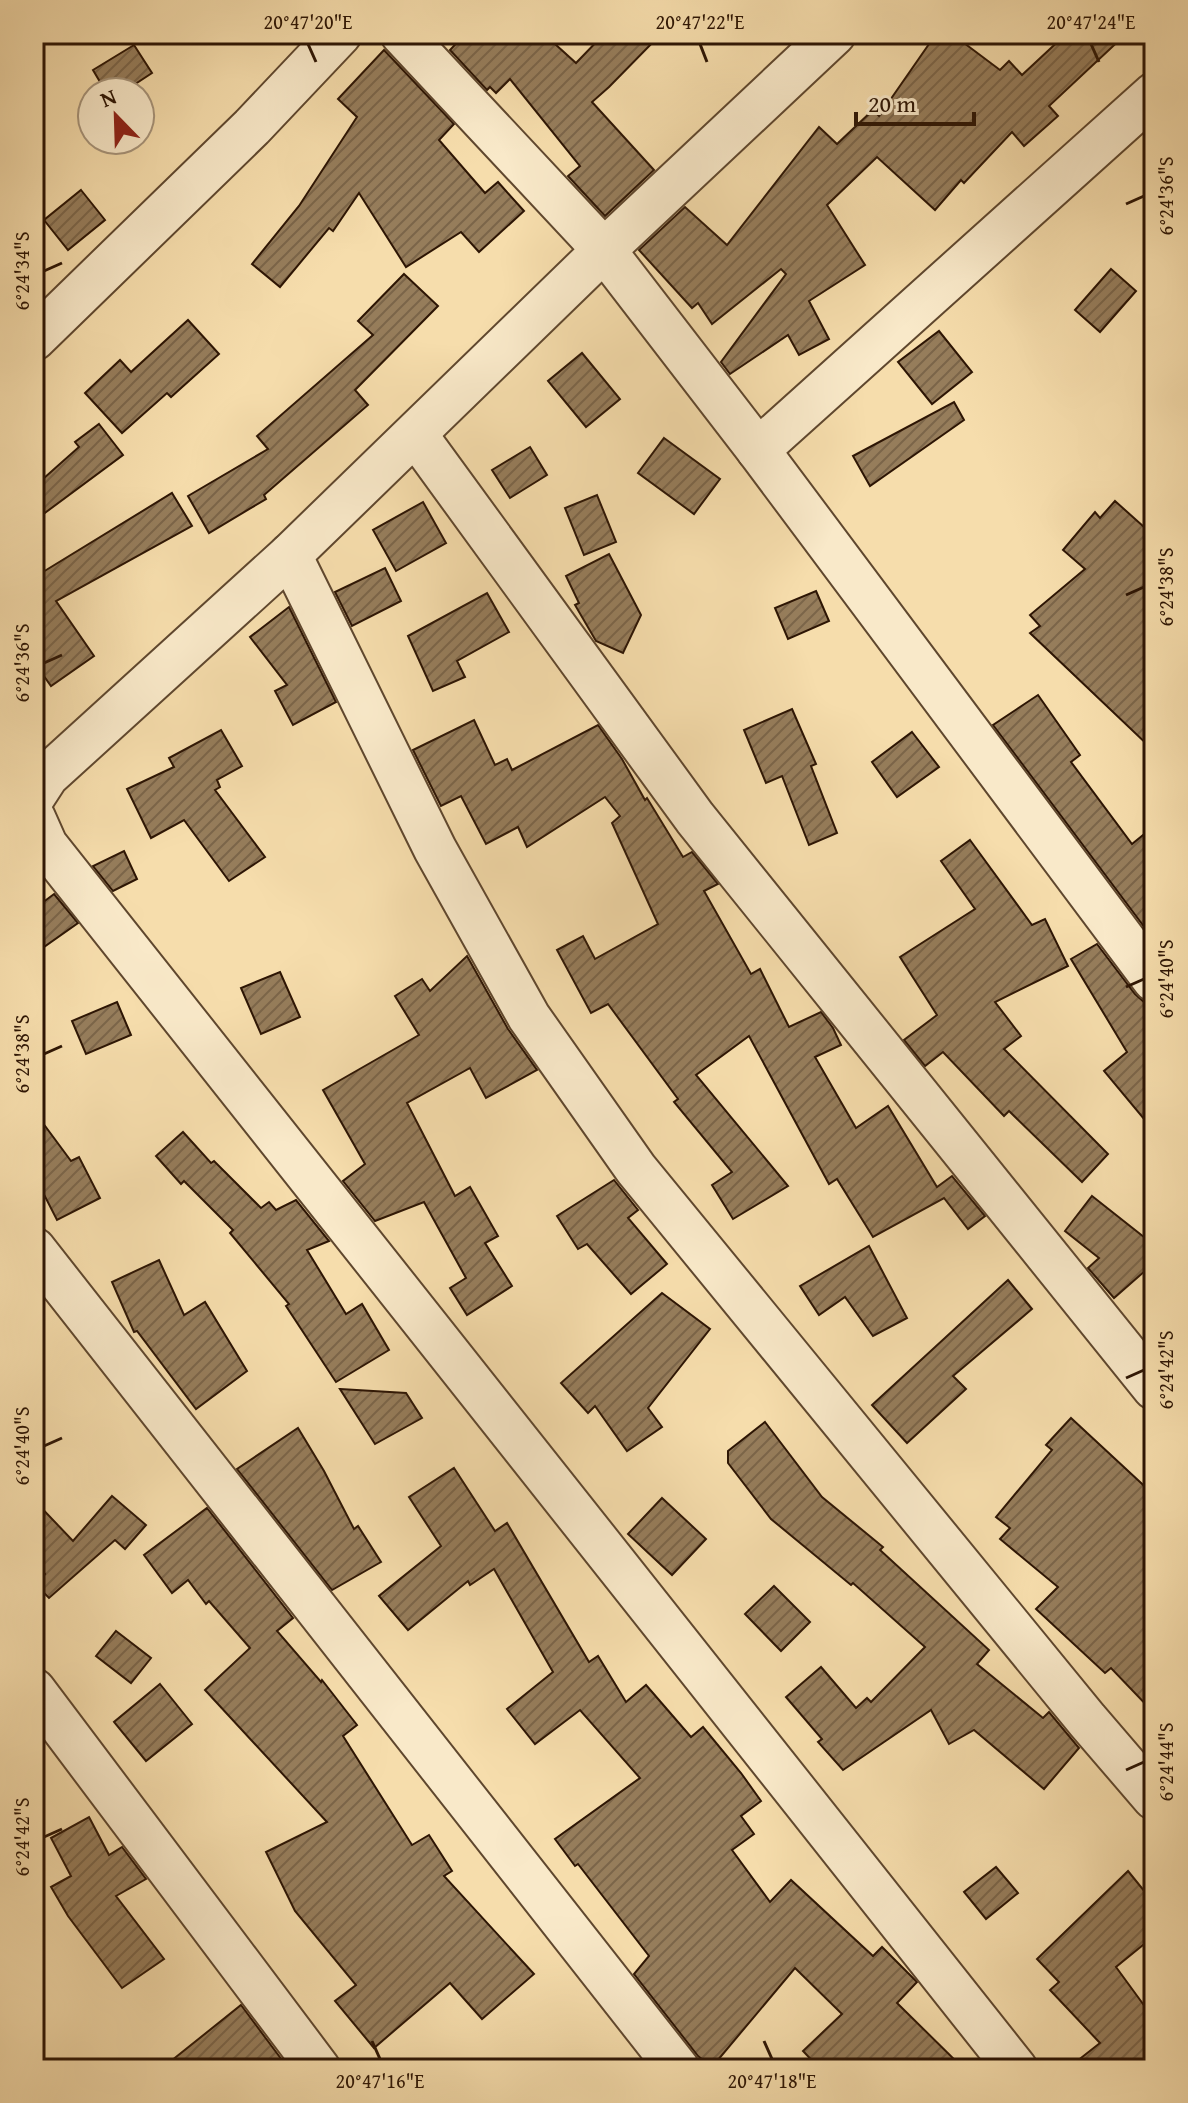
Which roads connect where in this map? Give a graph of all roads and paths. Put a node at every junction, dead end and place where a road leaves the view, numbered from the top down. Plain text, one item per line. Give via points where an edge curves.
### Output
1 (340, 34) edge
2 (402, 34) edge
3 (834, 34) edge
4 (1154, 94) edge
5 (604, 250) junction
6 (34, 339) edge
7 (416, 435) junction
8 (758, 450) junction
9 (290, 555) junction
10 (38, 776) edge
11 (34, 818) edge
12 (1154, 980) edge
13 (34, 1249) edge
14 (1154, 1388) edge
15 (34, 1690) edge
16 (1154, 1798) edge
17 (319, 2069) edge
18 (678, 2069) edge
19 (1016, 2069) edge

1 - 6 street
2 - 5 street
3 - 5 street
4 - 8 street
5 - 7 street
5 - 8 street
7 - 9 street
7 - 14 street via 695,818
8 - 12 street
9 - 10 street
9 - 16 street via 435,849 529,1017 636,1169
11 - 19 street via 46,845
13 - 18 street
15 - 17 street

